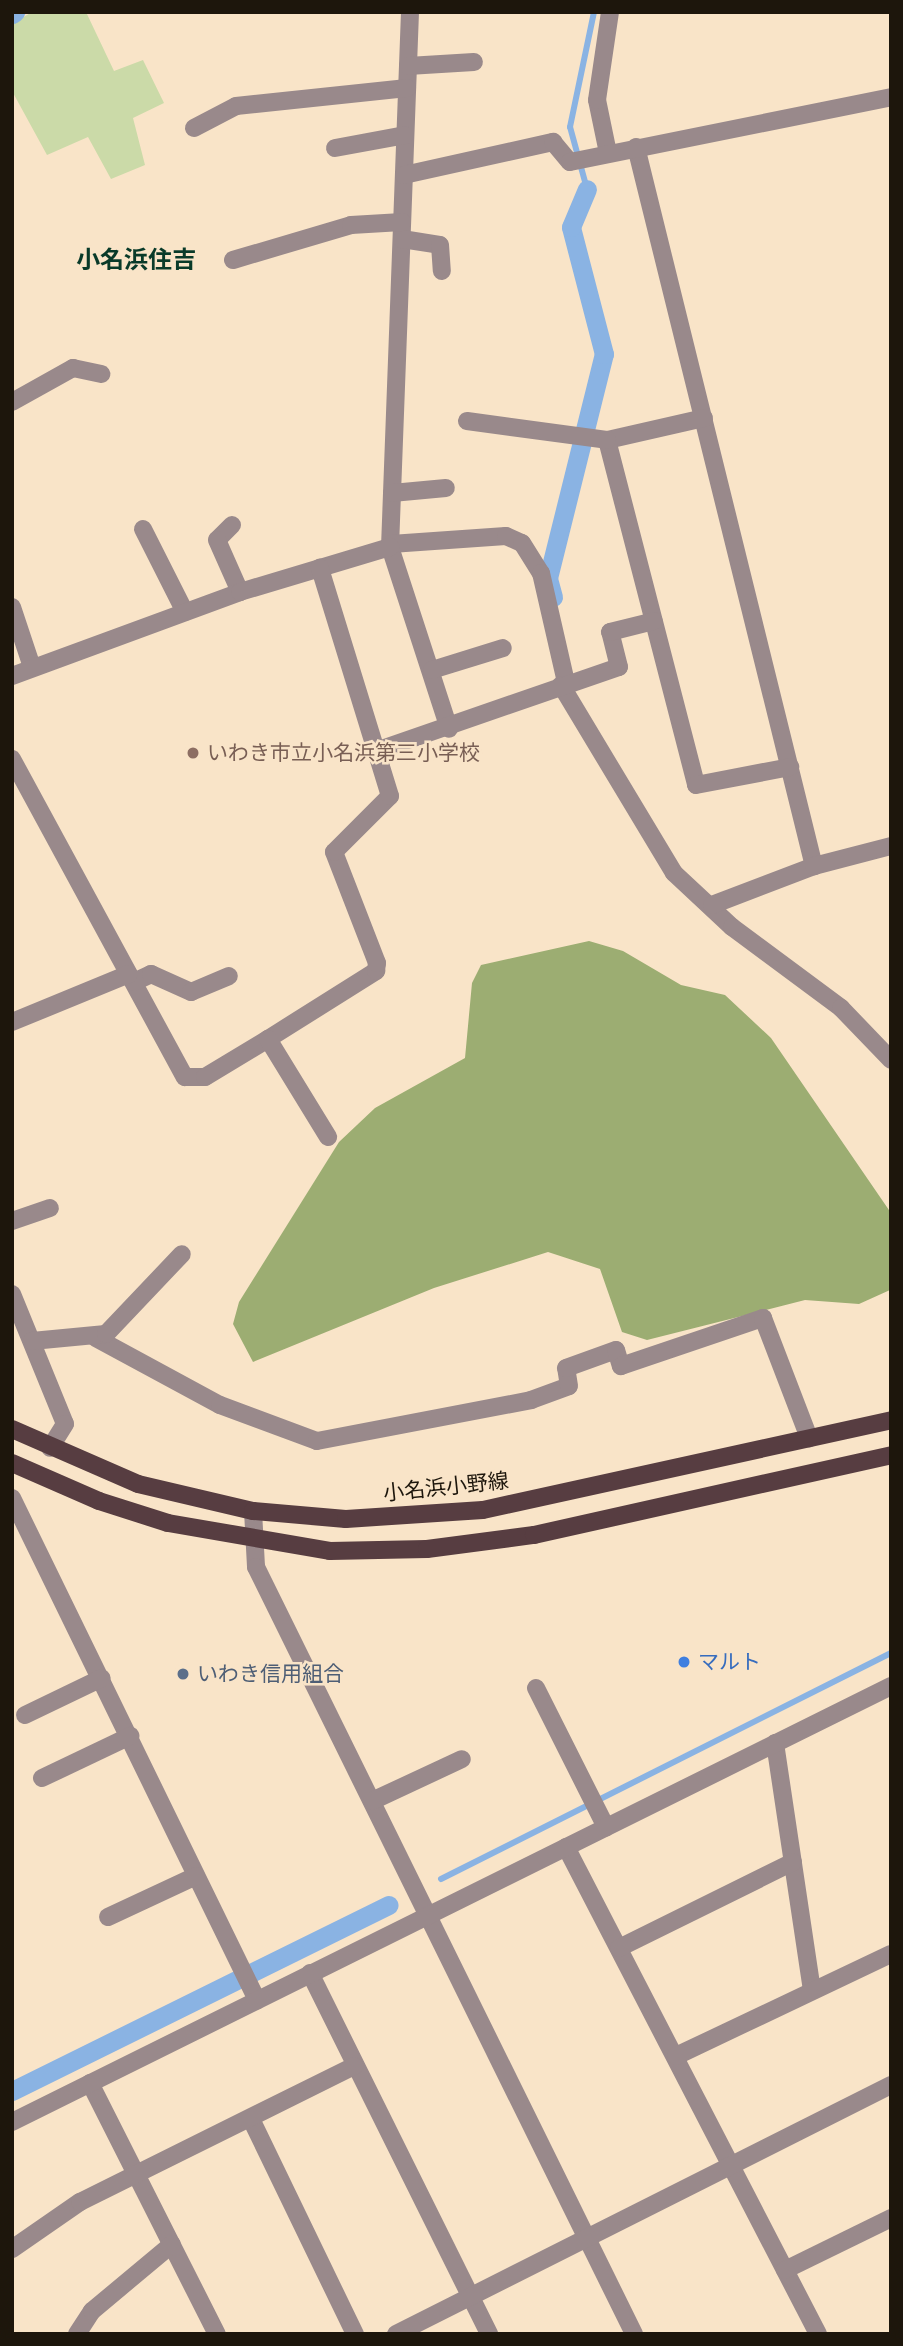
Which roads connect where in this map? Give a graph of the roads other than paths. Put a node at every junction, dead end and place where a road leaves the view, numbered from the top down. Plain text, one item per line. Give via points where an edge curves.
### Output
1 (410, 12) edge
2 (610, 12) edge
3 (474, 62) dead end
4 (408, 66) junction
5 (407, 88) junction
6 (891, 97) edge
7 (194, 128) dead end
8 (405, 135) junction
9 (636, 147) junction
10 (335, 148) dead end
11 (608, 153) junction
12 (404, 175) junction
13 (402, 230) junction
14 (233, 260) dead end
15 (442, 271) dead end
16 (101, 374) dead end
17 (14, 397) edge
18 (704, 418) junction
19 (467, 421) dead end
20 (607, 440) junction
21 (446, 488) dead end
22 (393, 493) junction
23 (232, 525) dead end
24 (143, 529) dead end
25 (390, 546) junction
26 (320, 568) junction
27 (240, 592) junction
28 (12, 607) edge
29 (185, 612) junction
30 (654, 621) junction
31 (503, 648) dead end
32 (33, 667) junction
33 (432, 670) junction
34 (12, 676) edge
35 (563, 684) junction
36 (449, 729) junction
37 (376, 751) junction
38 (12, 759) edge
39 (790, 767) junction
40 (891, 846) edge
41 (814, 866) junction
42 (712, 905) junction
43 (229, 976) dead end
44 (132, 978) junction
45 (12, 1022) edge
46 (268, 1039) junction
47 (891, 1060) edge
48 (328, 1137) dead end
49 (50, 1208) dead end
50 (12, 1221) edge
51 (182, 1254) dead end
52 (12, 1294) edge
53 (96, 1338) junction
54 (32, 1341) junction
55 (891, 1420) edge
56 (12, 1429) edge
57 (808, 1438) junction
58 (50, 1448) junction
59 (891, 1455) edge
60 (12, 1463) edge
61 (12, 1498) edge
62 (253, 1511) junction
63 (252, 1542) junction
64 (102, 1678) junction
65 (891, 1686) edge
66 (536, 1688) dead end
67 (24, 1715) dead end
68 (130, 1736) junction
69 (775, 1743) junction
70 (462, 1759) dead end
71 (42, 1779) dead end
72 (372, 1801) junction
73 (606, 1827) junction
74 (566, 1847) junction
75 (793, 1862) junction
76 (197, 1876) junction
77 (428, 1914) junction
78 (108, 1917) dead end
79 (619, 1948) junction
80 (891, 1954) edge
81 (310, 1973) junction
82 (812, 1990) junction
83 (254, 1995) junction
84 (676, 2056) junction
85 (355, 2066) junction
86 (90, 2083) junction
87 (891, 2085) edge
88 (251, 2119) junction
89 (12, 2122) edge
90 (733, 2164) junction
91 (138, 2177) junction
92 (891, 2218) edge
93 (586, 2238) junction
94 (172, 2244) junction
95 (12, 2249) edge
96 (785, 2270) junction
97 (471, 2297) junction
98 (77, 2334) edge
99 (217, 2334) edge
100 (355, 2334) edge
101 (396, 2334) edge
102 (489, 2334) edge
103 (634, 2334) edge
104 (818, 2334) edge

1 - 4 street
2 - 11 street via 597,100
3 - 4 street
4 - 5 street
5 - 7 street via 236,106
5 - 8 street
6 - 9 street
8 - 10 street
8 - 12 street
9 - 11 street
9 - 18 street
11 - 12 street via 570,162 553,142
12 - 13 street
13 - 14 street via 351,225
13 - 15 street via 440,244
13 - 22 street
16 - 17 street via 73,368
18 - 20 street
18 - 39 street
19 - 20 street
20 - 30 street
21 - 22 street
22 - 25 street
23 - 27 street via 217,540
24 - 29 street
25 - 26 street
25 - 33 street
25 - 35 street via 506,536 522,543 541,573
26 - 27 street
26 - 37 street
27 - 29 street
28 - 32 street
29 - 32 street
30 - 35 street via 610,632 619,667
30 - 39 street via 696,785
31 - 33 street
32 - 34 street
33 - 36 street
35 - 36 street via 525,705
35 - 42 street via 674,873
36 - 37 street
37 - 46 street via 390,796 334,852 376,971
38 - 44 street
39 - 41 street
40 - 41 street
41 - 42 street
42 - 47 street via 841,1008
43 - 44 street via 191,992 151,974
44 - 45 street
44 - 46 street via 176,1065 190,1080
46 - 48 street
49 - 50 street
51 - 53 street
52 - 54 street
53 - 54 street
53 - 57 street via 220,1405 317,1441 531,1400 569,1386 566,1368 616,1350 621,1366 763,1318
54 - 58 street via 65,1424
55 - 57 main road, 小名浜小野線
56 - 58 main road, 小名浜小野線
57 - 62 main road, 小名浜小野線 via 483,1510 346,1519
58 - 62 main road, 小名浜小野線 via 138,1484
59 - 63 main road via 534,1535 427,1549 330,1551
60 - 63 main road via 99,1502
61 - 64 street
62 - 63 street
63 - 72 street via 256,1566
64 - 67 street
64 - 68 street
65 - 69 street
66 - 73 street
68 - 71 street
68 - 76 street
69 - 73 street
69 - 75 street
70 - 72 street
72 - 77 street
73 - 74 street
74 - 77 street
74 - 79 street
75 - 79 street
75 - 82 street
76 - 78 street
76 - 83 street
77 - 81 street
77 - 93 street
79 - 84 street
80 - 82 street
81 - 83 street
81 - 85 street
82 - 84 street
83 - 86 street
84 - 90 street
85 - 88 street
85 - 97 street
86 - 89 street
86 - 91 street
87 - 90 street
88 - 91 street
88 - 100 street
90 - 93 street
90 - 96 street
91 - 94 street
91 - 95 street via 55,2216
92 - 96 street
93 - 97 street
93 - 103 street
94 - 98 street via 92,2311
94 - 99 street
96 - 104 street
97 - 101 street
97 - 102 street

